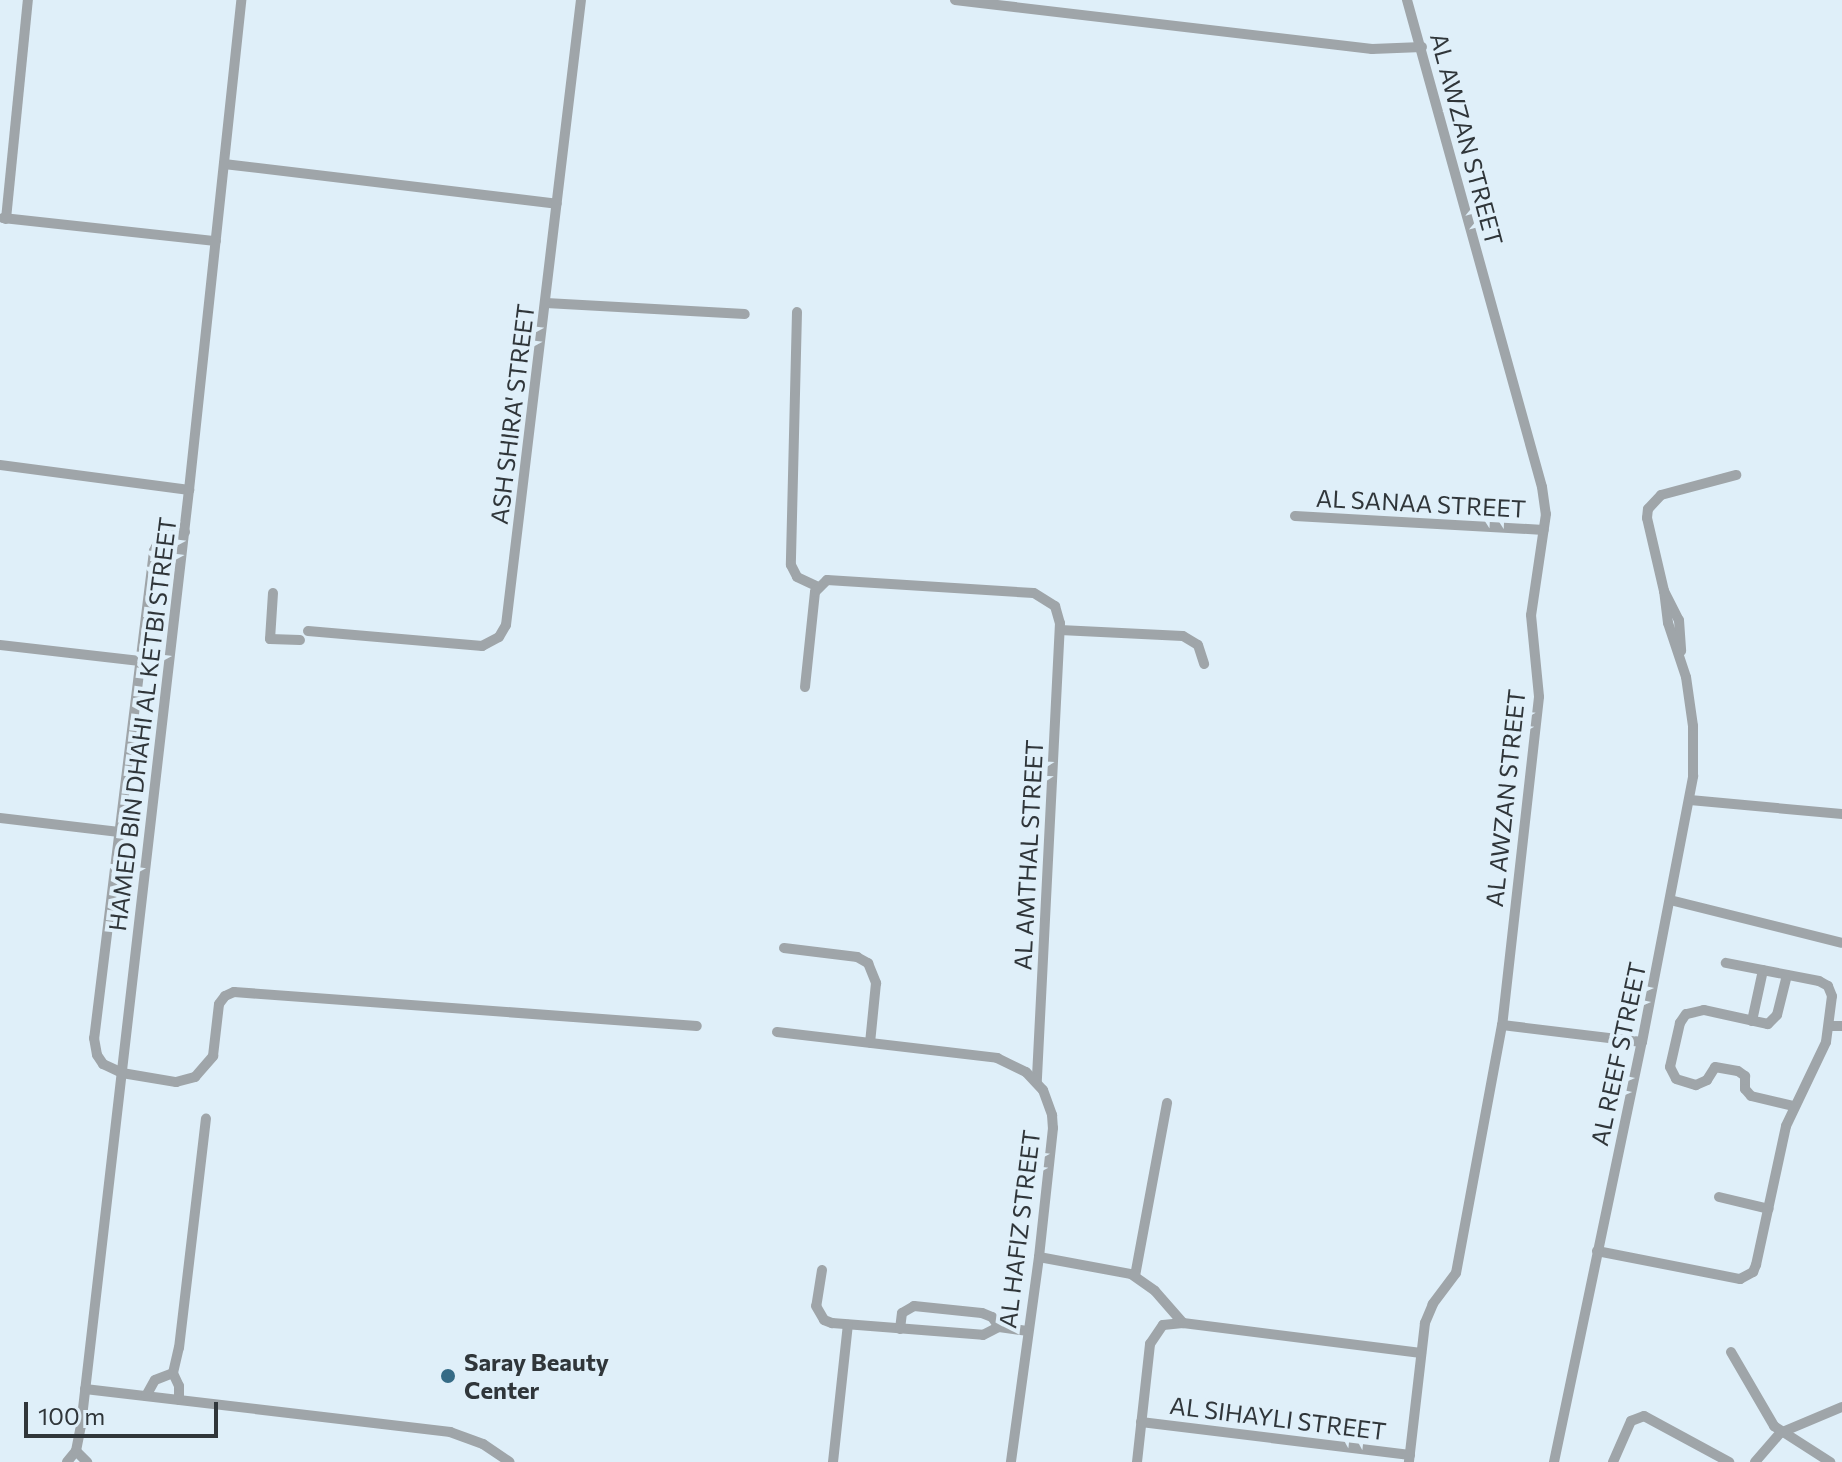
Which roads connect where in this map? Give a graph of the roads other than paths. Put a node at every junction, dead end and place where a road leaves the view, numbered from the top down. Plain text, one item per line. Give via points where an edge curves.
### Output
1 (28, 0) edge
2 (241, 0) edge
3 (581, 0) edge
4 (955, 0) edge
5 (1407, 0) edge
6 (1031, 4) edge
7 (1422, 47) junction
8 (224, 164) junction
9 (557, 204) junction
10 (3, 218) edge
11 (216, 241) junction
12 (546, 303) junction
13 (797, 312) dead end
14 (745, 314) dead end
15 (0, 465) edge
16 (1736, 475) dead end
17 (189, 490) junction
18 (1295, 516) dead end
19 (1544, 530) junction
20 (185, 532) junction
21 (818, 587) junction
22 (273, 593) dead end
23 (1060, 630) junction
24 (308, 631) dead end
25 (300, 640) dead end
26 (0, 645) edge
27 (140, 661) junction
28 (1204, 664) dead end
29 (805, 687) dead end
30 (1690, 800) junction
31 (1842, 814) edge
32 (0, 818) edge
33 (119, 832) junction
34 (1670, 900) junction
35 (1842, 943) edge
36 (784, 948) dead end
37 (1726, 963) dead end
38 (1763, 970) junction
39 (1787, 975) junction
40 (1752, 1021) junction
41 (1502, 1025) junction
42 (697, 1026) dead end
43 (1830, 1026) junction
44 (1842, 1026) edge
45 (777, 1032) dead end
46 (1642, 1042) junction
47 (870, 1043) junction
48 (122, 1073) junction
49 (1037, 1081) junction
50 (1167, 1103) dead end
51 (1793, 1106) junction
52 (206, 1119) dead end
53 (1719, 1197) dead end
54 (1769, 1209) junction
55 (1597, 1251) junction
56 (1039, 1257) junction
57 (822, 1270) dead end
58 (1135, 1276) junction
59 (1183, 1323) junction
60 (848, 1325) junction
61 (999, 1327) junction
62 (900, 1329) junction
63 (1027, 1331) junction
64 (1731, 1352) dead end
65 (1421, 1353) junction
66 (173, 1373) junction
67 (85, 1389) junction
68 (146, 1396) junction
69 (179, 1400) junction
70 (1842, 1407) edge
71 (1141, 1422) junction
72 (1780, 1433) junction
73 (76, 1451) junction
74 (1410, 1458) edge
75 (67, 1462) edge
76 (87, 1462) edge
77 (510, 1462) edge
78 (833, 1462) edge
79 (1011, 1462) edge
80 (1137, 1462) edge
81 (1554, 1462) edge
82 (1613, 1462) edge
83 (1729, 1462) edge
84 (1755, 1462) edge
85 (1830, 1462) edge

1 - 10 street
2 - 8 street, HAMED BIN DHAHI AL KETBI STREET
3 - 9 street, ASH SHIRA' STREET
4 - 6 street
5 - 7 street, AL AWZAN STREET
6 - 7 street via 1372,49
7 - 19 street, AL AWZAN STREET via 1542,487
8 - 9 street
8 - 11 street, HAMED BIN DHAHI AL KETBI STREET
9 - 12 street, ASH SHIRA' STREET
10 - 11 street
11 - 17 street, HAMED BIN DHAHI AL KETBI STREET
12 - 14 street
12 - 24 street, ASH SHIRA' STREET via 503,632 488,645 475,646
13 - 21 street via 791,565 797,577
15 - 17 street
16 - 30 street, AL REEF STREET via 1661,495 1648,509 1693,726
17 - 20 street, HAMED BIN DHAHI AL KETBI STREET
18 - 19 street, AL SANAA STREET
19 - 41 street, AL AWZAN STREET via 1531,615 1539,697
20 - 27 street via 166,534 155,546
20 - 48 street, HAMED BIN DHAHI AL KETBI STREET
21 - 23 street via 832,579 1034,593 1055,606
21 - 29 street
22 - 25 street via 270,639
23 - 28 street via 1183,636 1198,645
23 - 49 street, AL AMTHAL STREET
26 - 27 street
27 - 33 street
30 - 31 street
30 - 34 street, AL REEF STREET
32 - 33 street
33 - 48 street via 94,1044 103,1064
34 - 35 street
34 - 46 street, AL REEF STREET
36 - 47 street via 868,963 876,983
37 - 38 street
38 - 39 street
38 - 40 street
39 - 40 street via 1775,1019 1765,1024
39 - 43 street via 1828,986
40 - 51 street via 1690,1011 1680,1023 1671,1071 1676,1079 1696,1085 1715,1067 1738,1071 1751,1096
41 - 46 street
41 - 65 street, AL AWZAN STREET via 1459,1261 1451,1284 1428,1313
42 - 48 street via 234,992 219,1004 213,1056 200,1073 176,1082
43 - 44 street
43 - 51 street
45 - 47 street
46 - 55 street, AL REEF STREET
47 - 49 street via 997,1058
48 - 67 street, HAMED BIN DHAHI AL KETBI STREET
49 - 56 street, AL HAFIZ STREET via 1049,1102 1053,1128
50 - 58 street
51 - 54 street
52 - 66 street
53 - 54 street
54 - 55 street via 1756,1265 1740,1279
55 - 81 street, AL REEF STREET
56 - 58 street via 1111,1267
56 - 63 street, AL HAFIZ STREET
57 - 60 street via 816,1299 819,1314
58 - 59 street
59 - 65 street
59 - 71 street via 1163,1325 1154,1332
60 - 62 street
60 - 78 street
61 - 62 street via 983,1335
61 - 62 street via 982,1313 914,1306 902,1313
61 - 63 street
63 - 79 street, AL HAFIZ STREET
64 - 72 street
65 - 74 street, AL AWZAN STREET
66 - 68 street via 155,1380
66 - 69 street
67 - 68 street
67 - 73 street, HAMED BIN DHAHI AL KETBI STREET
68 - 69 street
69 - 77 street via 450,1432 483,1444
70 - 72 street
71 - 74 street, AL SIHAYLI STREET
71 - 80 street
72 - 84 street
72 - 85 street
73 - 75 street
73 - 76 street
82 - 83 street via 1631,1421 1639,1416

